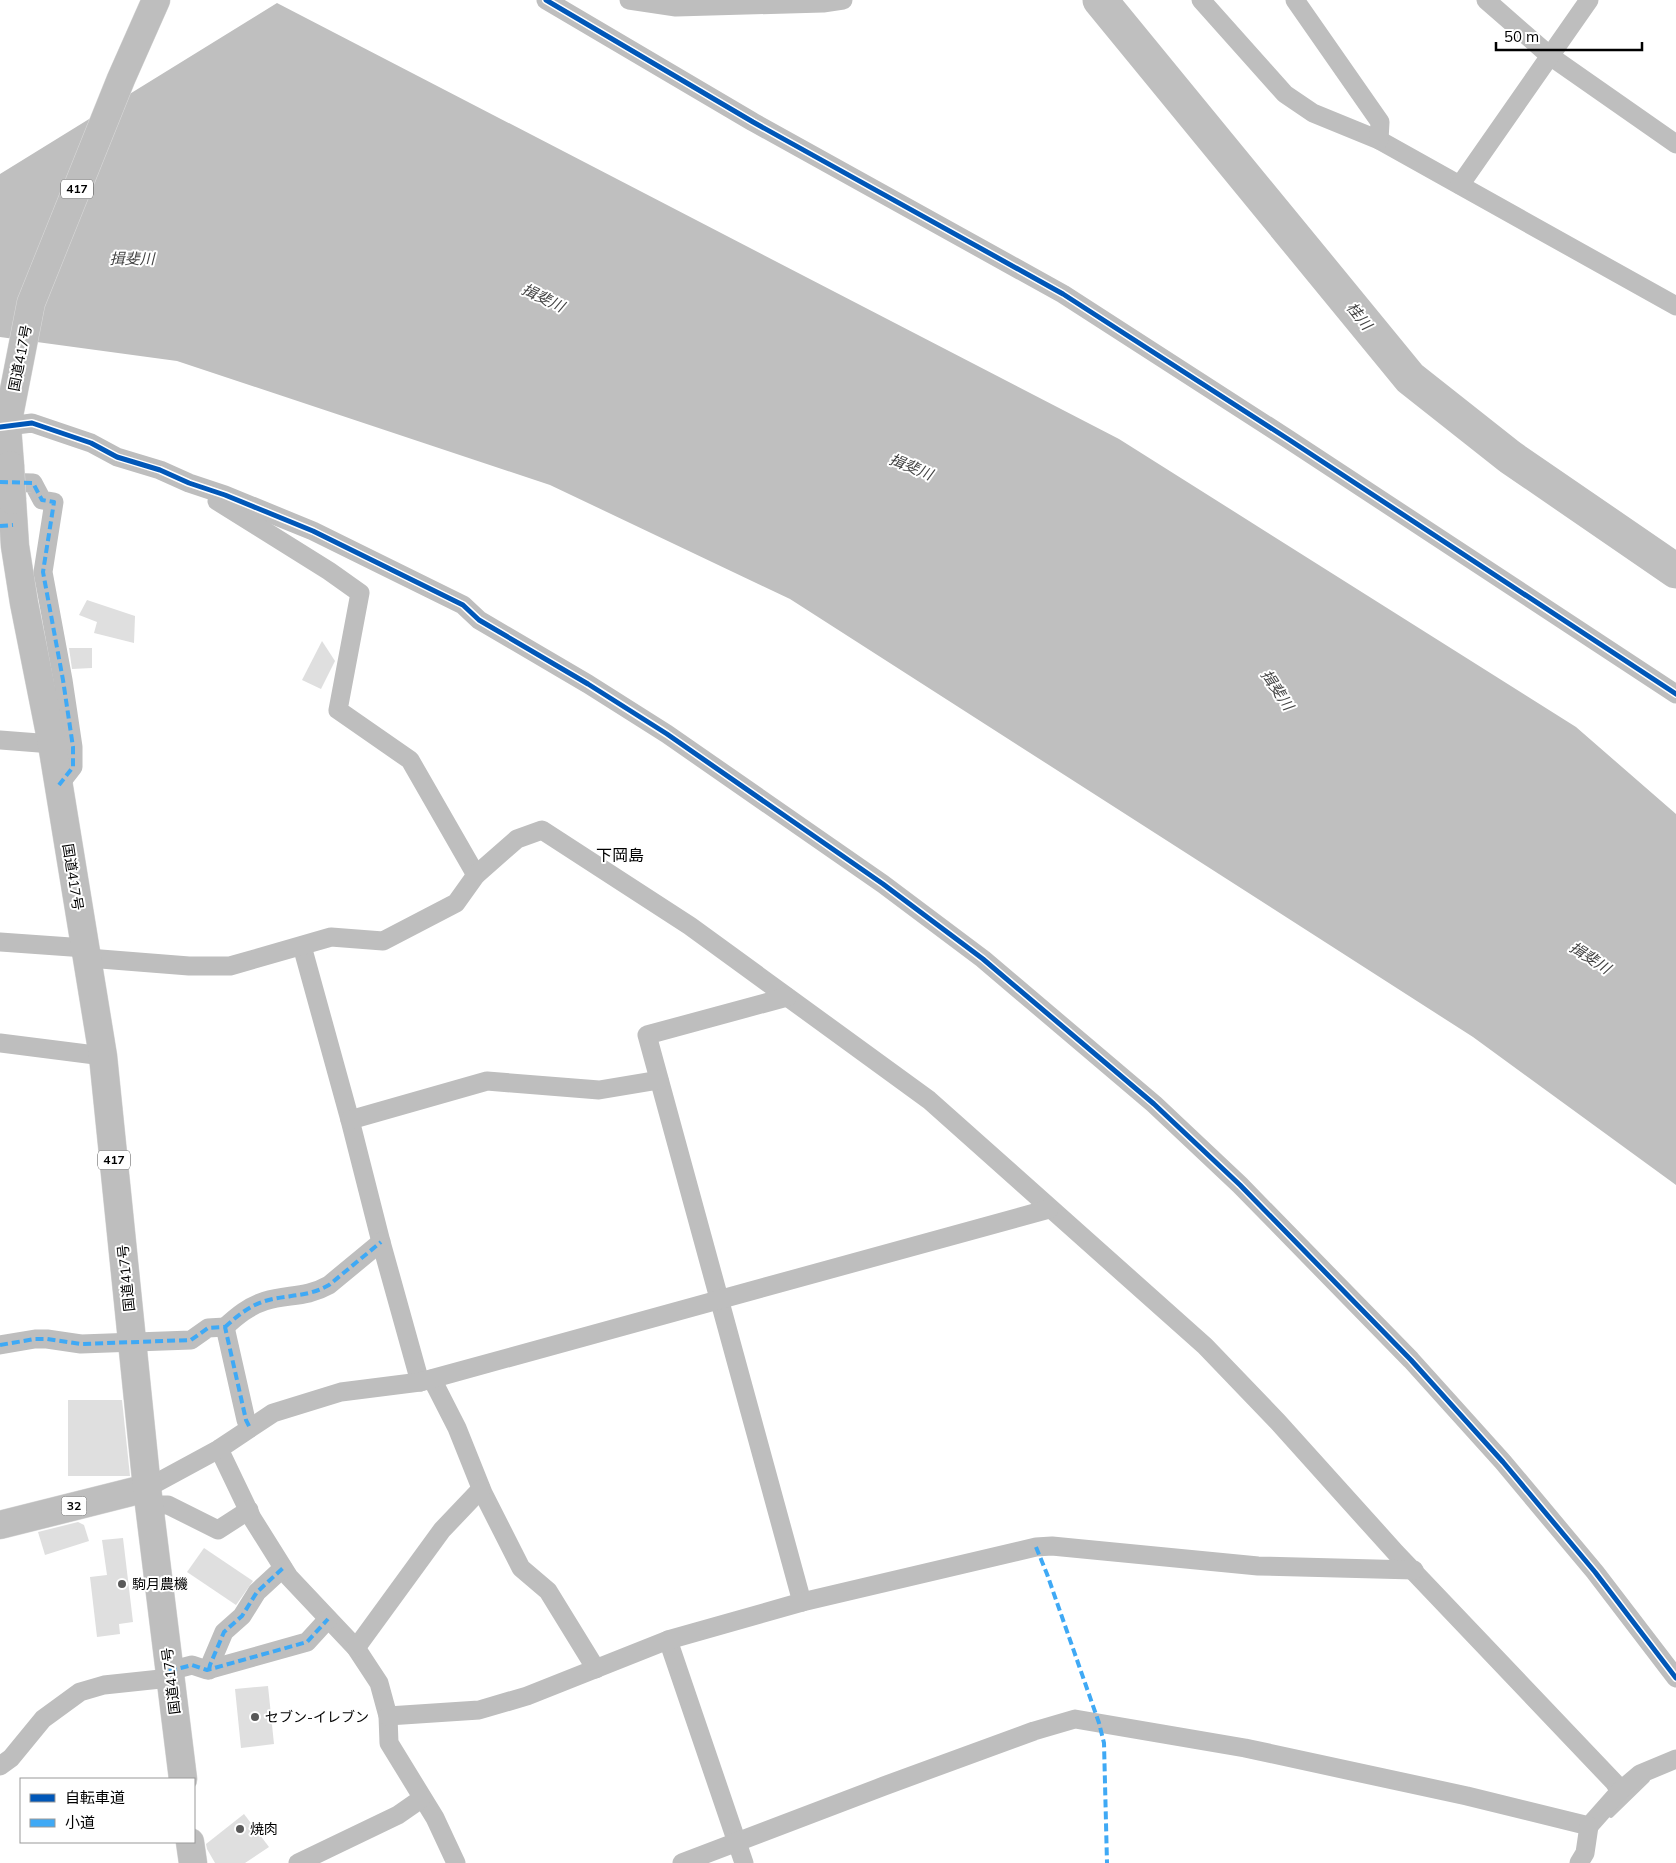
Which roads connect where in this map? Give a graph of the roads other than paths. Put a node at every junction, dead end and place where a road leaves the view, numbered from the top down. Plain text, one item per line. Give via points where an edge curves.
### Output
1 (156, 0) edge
2 (546, 0) edge
3 (629, 0) edge
4 (843, 0) edge
5 (1201, 0) edge
6 (1295, 0) edge
7 (1486, 0) edge
8 (1589, 0) edge
9 (676, 3) edge
10 (1550, 56) junction
11 (1379, 140) junction
12 (1676, 144) edge
13 (1460, 185) junction
14 (1676, 306) edge
15 (4, 427) edge
16 (7, 482) edge
17 (189, 483) junction
18 (1676, 694) edge
19 (0, 740) edge
20 (52, 744) junction
21 (59, 785) junction
22 (476, 875) junction
23 (0, 942) edge
24 (302, 946) junction
25 (86, 953) junction
26 (787, 997) junction
27 (0, 1043) edge
28 (103, 1056) junction
29 (659, 1080) junction
30 (350, 1120) junction
31 (1049, 1209) junction
32 (381, 1242) junction
33 (718, 1300) junction
34 (225, 1327) junction
35 (132, 1343) junction
36 (0, 1345) edge
37 (426, 1380) junction
38 (250, 1428) junction
39 (219, 1449) junction
40 (482, 1489) junction
41 (148, 1496) junction
42 (249, 1510) junction
43 (0, 1525) edge
44 (283, 1568) junction
45 (1414, 1570) junction
46 (802, 1602) junction
47 (328, 1619) junction
48 (668, 1640) junction
49 (356, 1648) junction
50 (596, 1669) junction
51 (209, 1670) junction
52 (170, 1674) junction
53 (1676, 1678) edge
54 (388, 1716) junction
55 (1676, 1758) edge
56 (0, 1766) edge
57 (183, 1778) edge
58 (1620, 1791) junction
59 (421, 1799) junction
60 (1589, 1826) junction
61 (737, 1841) junction
62 (190, 1843) edge
63 (193, 1863) edge
64 (298, 1863) edge
65 (456, 1863) edge
66 (682, 1863) edge
67 (744, 1863) edge
68 (1579, 1863) edge

1 - 15 main road, 国道417号 / 417 via 31,303
2 - 18 street via 753,122 1064,294
3 - 9 street
4 - 9 street via 823,3
5 - 11 street via 1285,94 1313,113
6 - 11 street via 1380,122
7 - 10 street
8 - 10 street
10 - 12 street
10 - 13 street
11 - 13 street
13 - 14 street
15 - 16 main road, 国道417号 / 417
15 - 17 street via 32,424 91,443 118,457
16 - 20 main road, 国道417号 / 417 via 23,594
16 - 21 street via 33,483 42,500 54,502 43,572 73,747 73,766
17 - 22 street via 360,593 338,710 410,760
17 - 53 street via 312,531 463,605 479,620 667,734 883,884 983,959 1161,1111 1240,1185 1411,1360 1503,1462 1595,1572
19 - 20 street
20 - 21 main road, 国道417号 / 417
21 - 25 main road, 国道417号 / 417
22 - 24 street via 456,903 383,941 331,937
22 - 26 street via 517,838 542,830 690,926
23 - 25 street
24 - 25 street via 230,966 189,966
24 - 30 street
25 - 28 main road, 国道417号 / 417
26 - 29 street via 647,1035
26 - 31 street via 929,1100
27 - 28 street
28 - 35 main road, 国道417号 / 417
29 - 30 street via 599,1090 486,1081
29 - 33 street
30 - 32 street
31 - 33 street
31 - 45 street via 1206,1346
32 - 34 street via 324,1288 305,1295 264,1301 242,1312
32 - 37 street
33 - 37 street
33 - 46 street
34 - 35 street via 208,1328 191,1340
34 - 38 street
35 - 36 street via 81,1344 35,1339
35 - 41 main road, 国道417号 / 417
37 - 38 street via 341,1392 273,1413
37 - 40 street via 457,1428
38 - 39 street
39 - 41 street
39 - 42 street
40 - 49 street via 442,1530
40 - 50 street via 521,1568 548,1591
41 - 42 street via 218,1530
41 - 43 main road, 32
41 - 52 main road, 国道417号 / 417
42 - 44 street
44 - 47 street
44 - 51 street via 257,1592 242,1616 224,1632
45 - 46 street via 1258,1566 1052,1546 1036,1547
45 - 58 street
46 - 48 street
47 - 49 street
47 - 51 street via 307,1642
48 - 50 street
48 - 61 street
49 - 54 street via 379,1683
50 - 54 street via 527,1696 479,1710
51 - 52 street via 192,1665
52 - 56 street via 80,1692 43,1719 11,1758
52 - 57 main road, 国道417号 / 417
54 - 59 street via 389,1742
55 - 58 street via 1640,1774
58 - 60 street
59 - 64 street via 398,1814
59 - 65 street via 435,1818
60 - 61 street via 1245,1748 1075,1719 1034,1731
60 - 68 street via 1586,1853
61 - 66 street
61 - 67 street
62 - 63 main road

